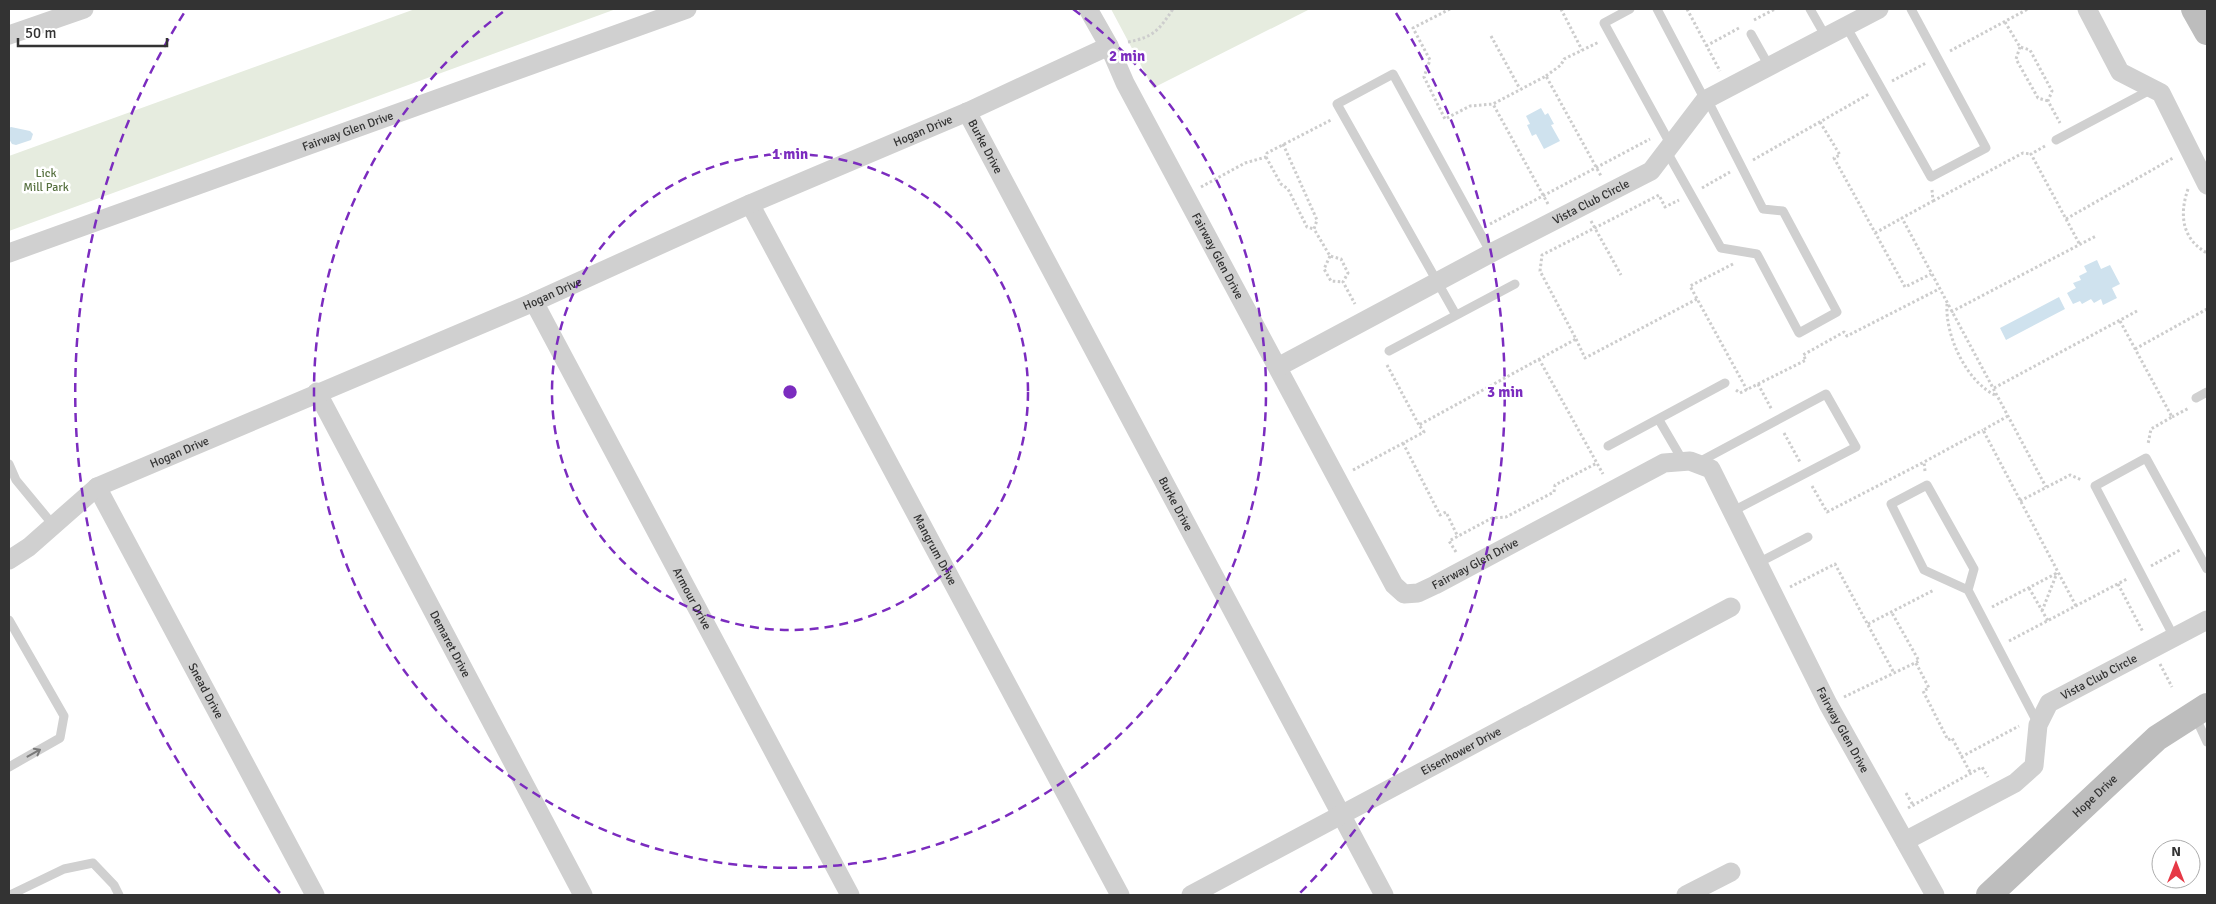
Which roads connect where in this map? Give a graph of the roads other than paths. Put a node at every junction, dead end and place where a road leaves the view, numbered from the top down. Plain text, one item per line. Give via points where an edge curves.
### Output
1 (84, 9) edge
2 (687, 9) edge
3 (1088, 9) edge
4 (1630, 9) edge
5 (1656, 9) edge
6 (1810, 9) edge
7 (1879, 9) edge
8 (1910, 9) edge
9 (2087, 9) edge
10 (2194, 9) edge
11 (1846, 26) junction
12 (2207, 32) edge
13 (9, 34) edge
14 (1751, 34) dead end
15 (1826, 37) junction
16 (1109, 46) junction
17 (1770, 66) junction
18 (2152, 88) junction
19 (1706, 99) junction
20 (967, 112) junction
21 (2056, 140) road end
22 (1667, 144) junction
23 (2207, 185) edge
24 (750, 204) junction
25 (9, 253) edge
26 (1491, 253) junction
27 (1438, 282) junction
28 (1515, 284) dead end
29 (534, 302) junction
30 (1456, 315) junction
31 (1388, 351) dead end
32 (1278, 367) junction
33 (1725, 383) road end
34 (317, 392) junction
35 (2207, 392) edge
36 (2196, 398) dead end
37 (1659, 420) junction
38 (1608, 446) dead end
39 (1690, 462) junction
40 (9, 464) edge
41 (97, 487) junction
42 (1732, 512) junction
43 (54, 526) junction
44 (1808, 537) dead end
45 (9, 560) edge
46 (1758, 563) junction
47 (2207, 569) edge
48 (1968, 590) junction
49 (1731, 607) dead end
50 (9, 620) edge
51 (2206, 624) edge
52 (2174, 637) junction
53 (2200, 710) edge
54 (2037, 721) junction
55 (2207, 742) edge
56 (9, 767) edge
57 (1341, 816) junction
58 (1905, 841) junction
59 (1731, 872) dead end
60 (1996, 892) edge
61 (10, 895) edge
62 (119, 895) edge
63 (314, 895) edge
64 (583, 895) edge
65 (850, 895) edge
66 (1120, 895) edge
67 (1191, 895) edge
68 (1384, 895) edge
69 (1686, 895) edge
70 (1935, 895) edge

1 - 13 street
2 - 25 street, Fairway Glen Drive
3 - 16 street, Fairway Glen Drive
4 - 22 lane via 1604,23
5 - 19 lane
6 - 15 lane
7 - 11 street, Vista Club Circle
8 - 11 lane via 1986,148 1931,177
9 - 18 street via 2120,72
10 - 12 street
11 - 15 street, Vista Club Circle
14 - 17 lane
15 - 17 street, Vista Club Circle
16 - 20 street, Hogan Drive
16 - 32 street, Fairway Glen Drive via 1125,83
17 - 19 street, Vista Club Circle
18 - 21 lane
18 - 23 street via 2161,93
19 - 22 street, Vista Club Circle
19 - 22 lane via 1763,209 1783,211 1838,312 1799,333 1757,254 1722,248
20 - 24 street, Hogan Drive
20 - 57 street, Burke Drive
22 - 26 street, Vista Club Circle via 1651,171
24 - 29 street, Hogan Drive
24 - 66 street, Mangrum Drive
26 - 27 street, Vista Club Circle
26 - 27 lane via 1393,74 1337,104
27 - 30 lane
27 - 32 street, Vista Club Circle
28 - 30 lane
29 - 34 street, Hogan Drive
29 - 65 street, Armour Drive
30 - 31 lane
32 - 39 street, Fairway Glen Drive via 1394,586 1404,594 1418,593 1466,569 1664,463
33 - 37 lane
34 - 41 street, Hogan Drive
34 - 64 street, Demaret Drive
35 - 36 lane
37 - 38 lane
37 - 39 lane
39 - 42 street, Fairway Glen Drive via 1711,469
39 - 42 lane via 1826,394 1856,447
40 - 43 lane via 16,480
41 - 43 street, Hogan Drive
41 - 63 street, Snead Drive
42 - 46 street, Fairway Glen Drive
43 - 45 street, Hogan Drive
44 - 46 lane
46 - 58 street, Fairway Glen Drive via 1828,704
47 - 52 lane via 2146,458 2095,486
48 - 48 lane via 1974,569 1927,485 1891,504 1924,570
48 - 54 lane
49 - 57 street, Eisenhower Drive
56 -> 50 lane via 60,738 64,716
51 - 52 street, Vista Club Circle
52 - 54 street, Vista Club Circle via 2049,704
53 - 55 lane
53 - 60 street, Hope Drive via 2157,738
54 - 58 street, Vista Club Circle via 2034,766 2015,783
57 - 67 street, Eisenhower Drive
57 - 68 street, Burke Drive
58 - 70 street, Fairway Glen Drive
59 - 69 street
61 - 62 lane via 64,869 93,863 114,884

